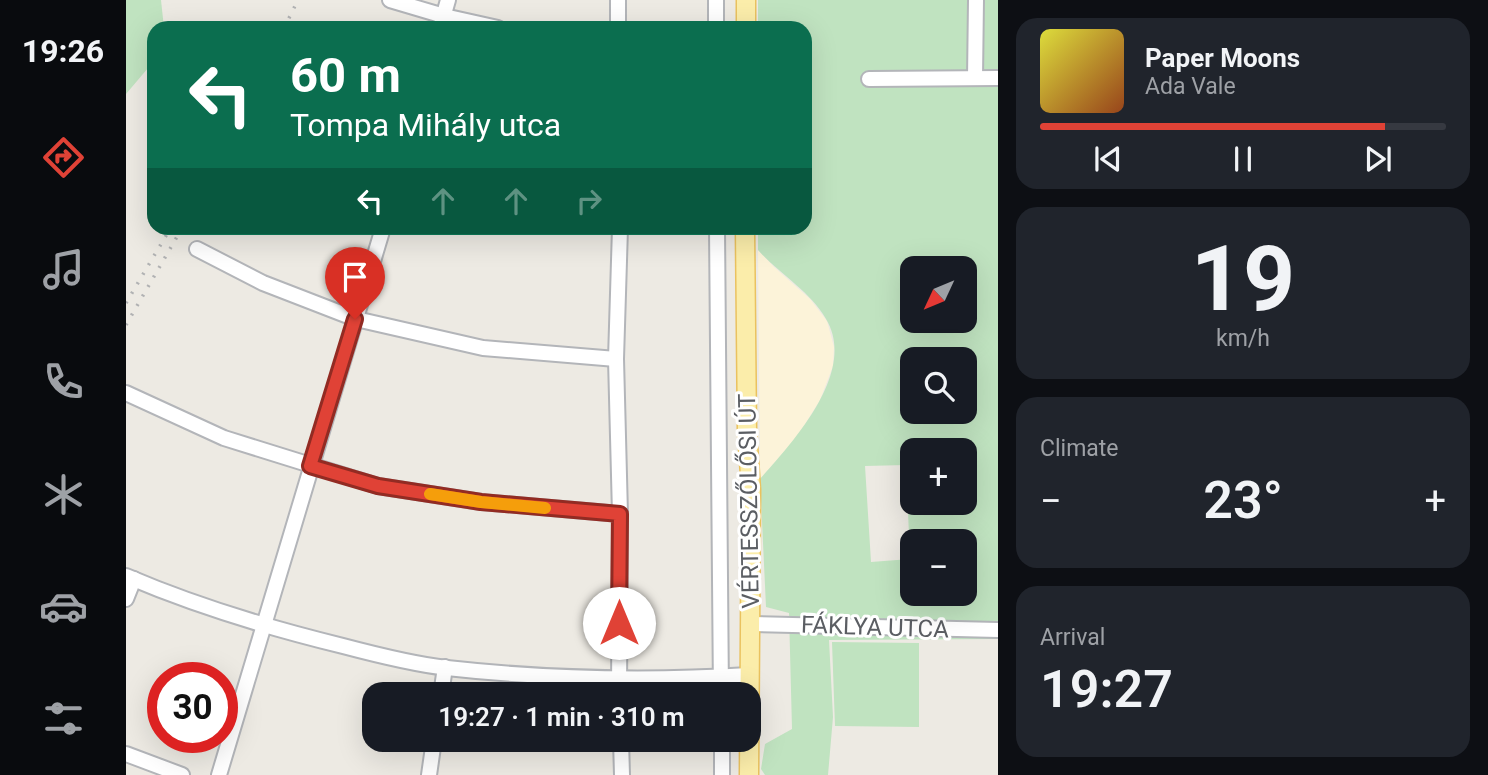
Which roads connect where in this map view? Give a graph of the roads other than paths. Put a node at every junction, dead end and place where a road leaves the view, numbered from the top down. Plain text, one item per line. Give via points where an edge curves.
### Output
1 (390, 0) edge
2 (449, 0) edge
3 (618, 0) edge
4 (716, 0) edge
5 (746, 0) edge
6 (976, 0) edge
7 (440, 21) edge
8 (442, 21) edge
9 (618, 21) edge
10 (716, 21) edge
11 (746, 21) edge
12 (975, 78) junction
13 (998, 78) edge
14 (869, 79) dead end
15 (381, 235) edge
16 (620, 235) edge
17 (717, 235) edge
18 (745, 235) edge
19 (197, 248) dead end
20 (355, 319) junction
21 (617, 359) junction
22 (126, 393) edge
23 (310, 466) junction
24 (620, 514) junction
25 (130, 578) edge
26 (126, 599) edge
27 (751, 624) junction
28 (263, 627) junction
29 (998, 630) edge
30 (444, 667) junction
31 (749, 675) junction
32 (721, 677) junction
33 (618, 678) junction
34 (442, 682) edge
35 (618, 682) edge
36 (721, 682) edge
37 (432, 752) edge
38 (621, 752) edge
39 (722, 752) edge
40 (126, 754) edge
41 (182, 775) edge
42 (219, 775) edge
43 (429, 775) edge
44 (622, 775) edge
45 (722, 775) edge
46 (749, 775) edge

1 - 7 street
2 - 8 street
3 - 9 street
4 - 10 street
5 - 11 main road
6 - 12 street
12 - 13 street
12 - 14 street
15 - 20 street
16 - 21 street
17 - 32 street, VÉRTESSZŐLŐSI ÚT
18 - 27 main road, VÉRTESSZŐLŐSI ÚT
19 - 20 street via 263,283
20 - 21 street via 483,348
20 - 23 street
21 - 24 street
22 - 23 street via 223,438
23 - 24 street via 378,486 481,502
23 - 28 street
24 - 33 street
25 - 26 street
25 - 28 street
27 - 29 street, FÁKLYA UTCA
27 - 31 main road, VÉRTESSZŐLŐSI ÚT
28 - 30 street
28 - 42 street
30 - 33 street
30 - 34 street
31 - 32 street
31 - 46 main road, VÉRTESSZŐLŐSI ÚT
32 - 33 street
32 - 36 street, VÉRTESSZŐLŐSI ÚT
33 - 35 street
37 - 43 street
38 - 44 street
39 - 45 street
40 - 41 street

